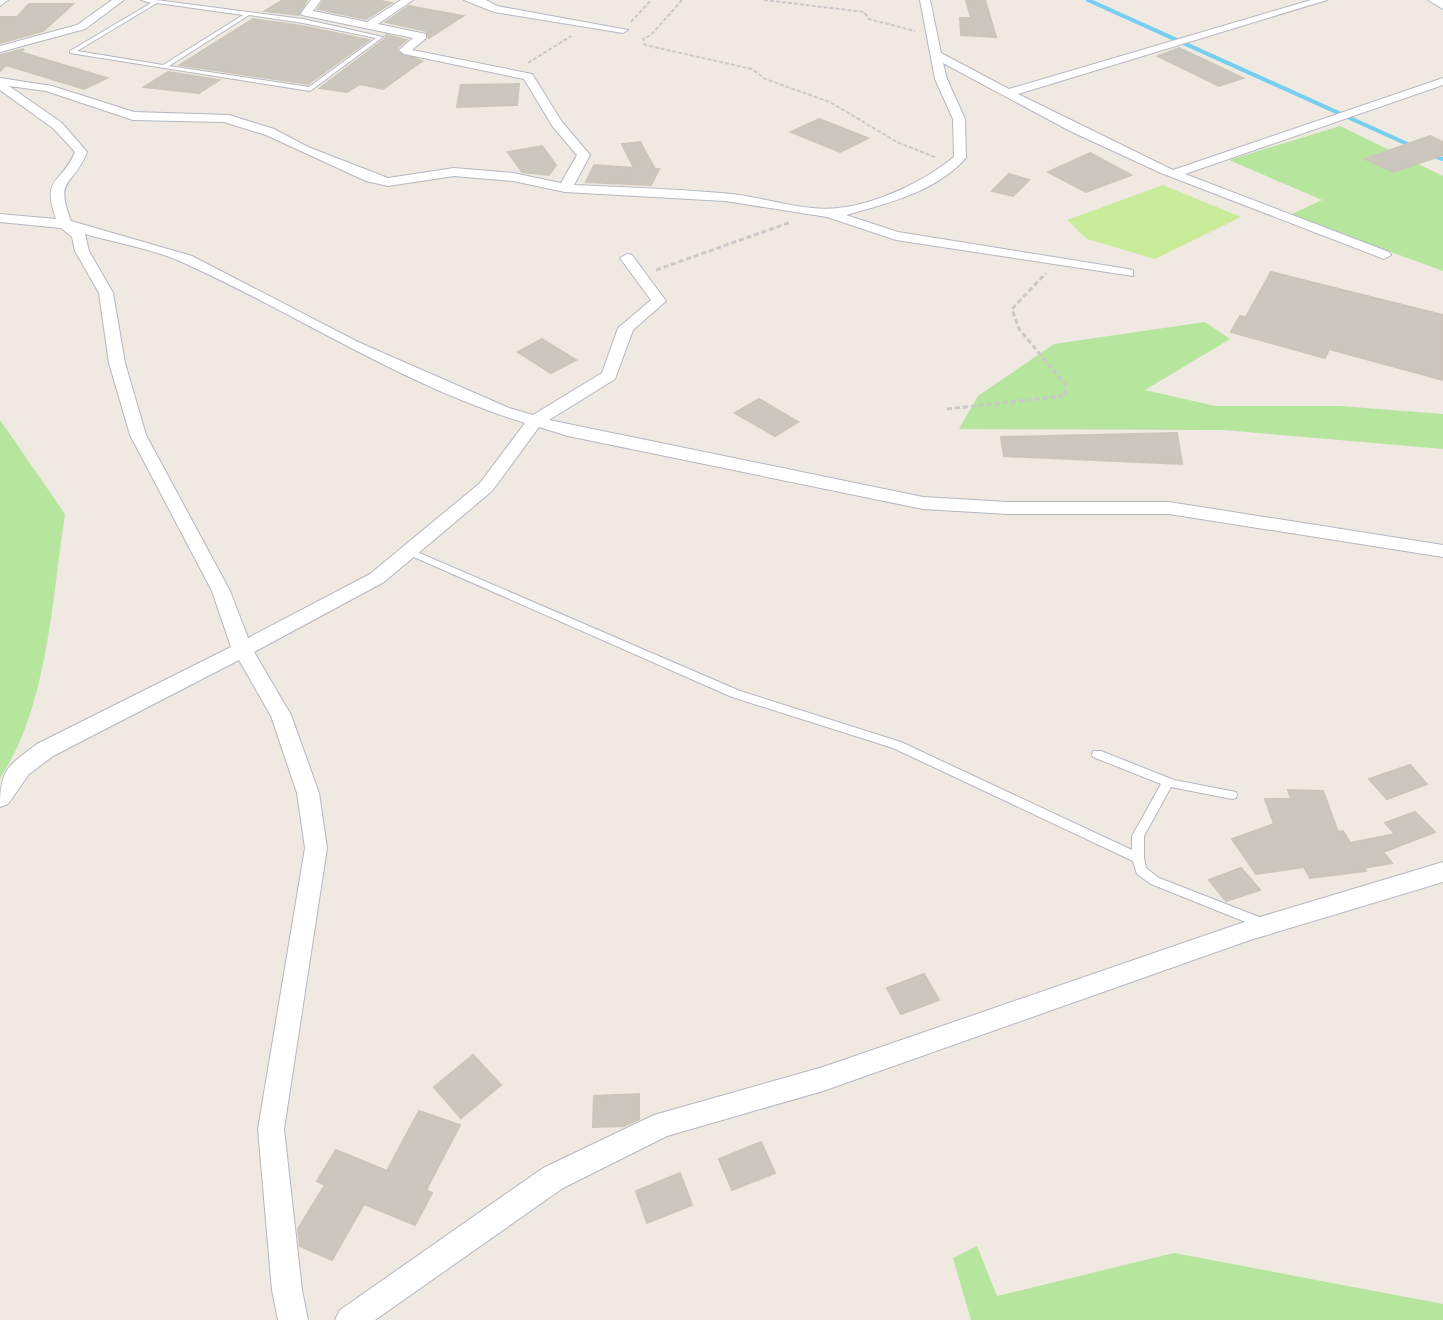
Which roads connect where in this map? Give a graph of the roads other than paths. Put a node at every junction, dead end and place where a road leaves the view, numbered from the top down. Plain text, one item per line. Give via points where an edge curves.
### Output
1 (119, 0) edge
2 (144, 0) edge
3 (316, 0) edge
4 (408, 0) edge
5 (469, 0) edge
6 (925, 0) edge
7 (1322, 0) edge
8 (1435, 0) edge
9 (156, 2) edge
10 (1443, 5) edge
11 (248, 14) junction
12 (368, 26) junction
13 (623, 30) dead end
14 (0, 49) edge
15 (937, 55) junction
16 (164, 67) junction
17 (1443, 81) edge
18 (0, 83) edge
19 (1007, 93) junction
20 (1173, 174) junction
21 (565, 188) junction
22 (822, 213) junction
23 (0, 218) edge
24 (65, 224) junction
25 (1384, 255) dead end
26 (627, 258) dead end
27 (1128, 273) dead end
28 (535, 421) junction
29 (1443, 551) edge
30 (410, 552) junction
31 (242, 649) junction
32 (1097, 754) dead end
33 (1168, 782) junction
34 (1232, 795) dead end
35 (0, 798) edge
36 (1138, 858) junction
37 (1443, 872) edge
38 (1266, 925) junction
39 (293, 1320) edge
40 (350, 1320) edge

1 - 14 street via 81,27
2 - 9 lane
3 - 12 street via 306,13
4 - 12 street
5 - 13 street via 494,9
6 - 15 street
7 - 19 street
8 - 10 street
9 - 11 lane
9 - 16 lane via 72,52
11 - 16 lane
11 - 16 lane via 380,37 310,89
12 - 21 street via 422,36 408,52 528,76 557,124 584,155
15 - 19 street
15 - 22 street via 941,79 959,119 960,158 935,179 894,197
17 - 20 street
18 - 21 street via 48,88 133,116 225,118 388,182 454,172
18 - 24 street via 49,118 81,152 58,184 56,199
19 - 20 street
20 - 25 street
21 - 22 street via 725,197
22 - 27 street via 896,236
23 - 24 street
24 - 28 street via 187,259 353,345
24 - 31 street via 79,235 82,251 106,293 117,363 138,435 221,591
26 - 28 street via 659,301 626,328 609,376
28 - 29 street via 923,503 1169,508
28 - 30 street via 486,487
30 - 31 street via 338,601
30 - 36 lane via 736,694 897,745
31 - 35 street via 45,750 21,768
31 - 39 street via 281,715 308,793 316,848 271,1129
32 - 33 lane
33 - 34 lane
33 - 36 lane via 1138,836
36 - 38 lane via 1141,871 1155,881
37 - 38 street
38 - 40 street via 823,1079 663,1124 553,1178

